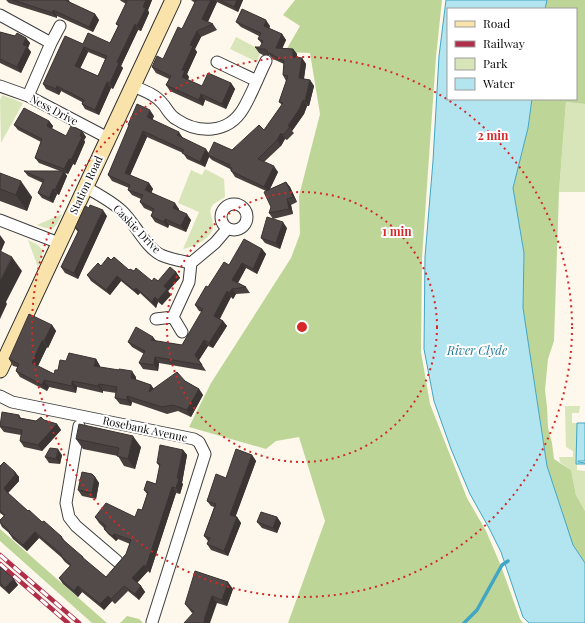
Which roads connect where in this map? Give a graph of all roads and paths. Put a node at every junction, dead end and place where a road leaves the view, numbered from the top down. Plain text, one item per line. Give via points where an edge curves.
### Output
1 (173, 0) edge
2 (0, 14) edge
3 (60, 26) dead end
4 (51, 43) junction
5 (217, 62) dead end
6 (266, 62) dead end
7 (257, 81) junction
8 (0, 86) edge
9 (133, 86) junction
10 (28, 96) junction
11 (108, 138) junction
12 (85, 187) junction
13 (0, 220) edge
14 (227, 229) dead end
15 (59, 243) junction
16 (191, 263) junction
17 (173, 317) junction
18 (156, 319) dead end
19 (182, 332) dead end
20 (0, 370) edge
21 (0, 396) edge
22 (80, 416) junction
23 (117, 561) dead end
24 (152, 622) edge

1 - 9 street, Station Road
2 - 4 street
3 - 4 street
4 - 10 street
5 - 7 street
6 - 7 street
7 - 9 street via 236,118 218,129 207,130 175,119 161,102
8 - 10 street, Ness Drive
9 - 11 street, Station Road
10 - 11 street, Ness Drive
11 - 12 street, Station Road
12 - 15 street, Station Road
12 - 16 street, Caskie Drive via 122,211 154,250 161,255
13 - 15 street
14 - 16 street
15 - 20 street, Station Road
16 - 17 street via 189,282
17 - 18 street
17 - 19 street
21 - 22 street, Rosebank Avenue via 12,402
22 - 23 street via 66,503 69,517
22 - 24 street, Rosebank Avenue via 194,439 199,442 205,454

